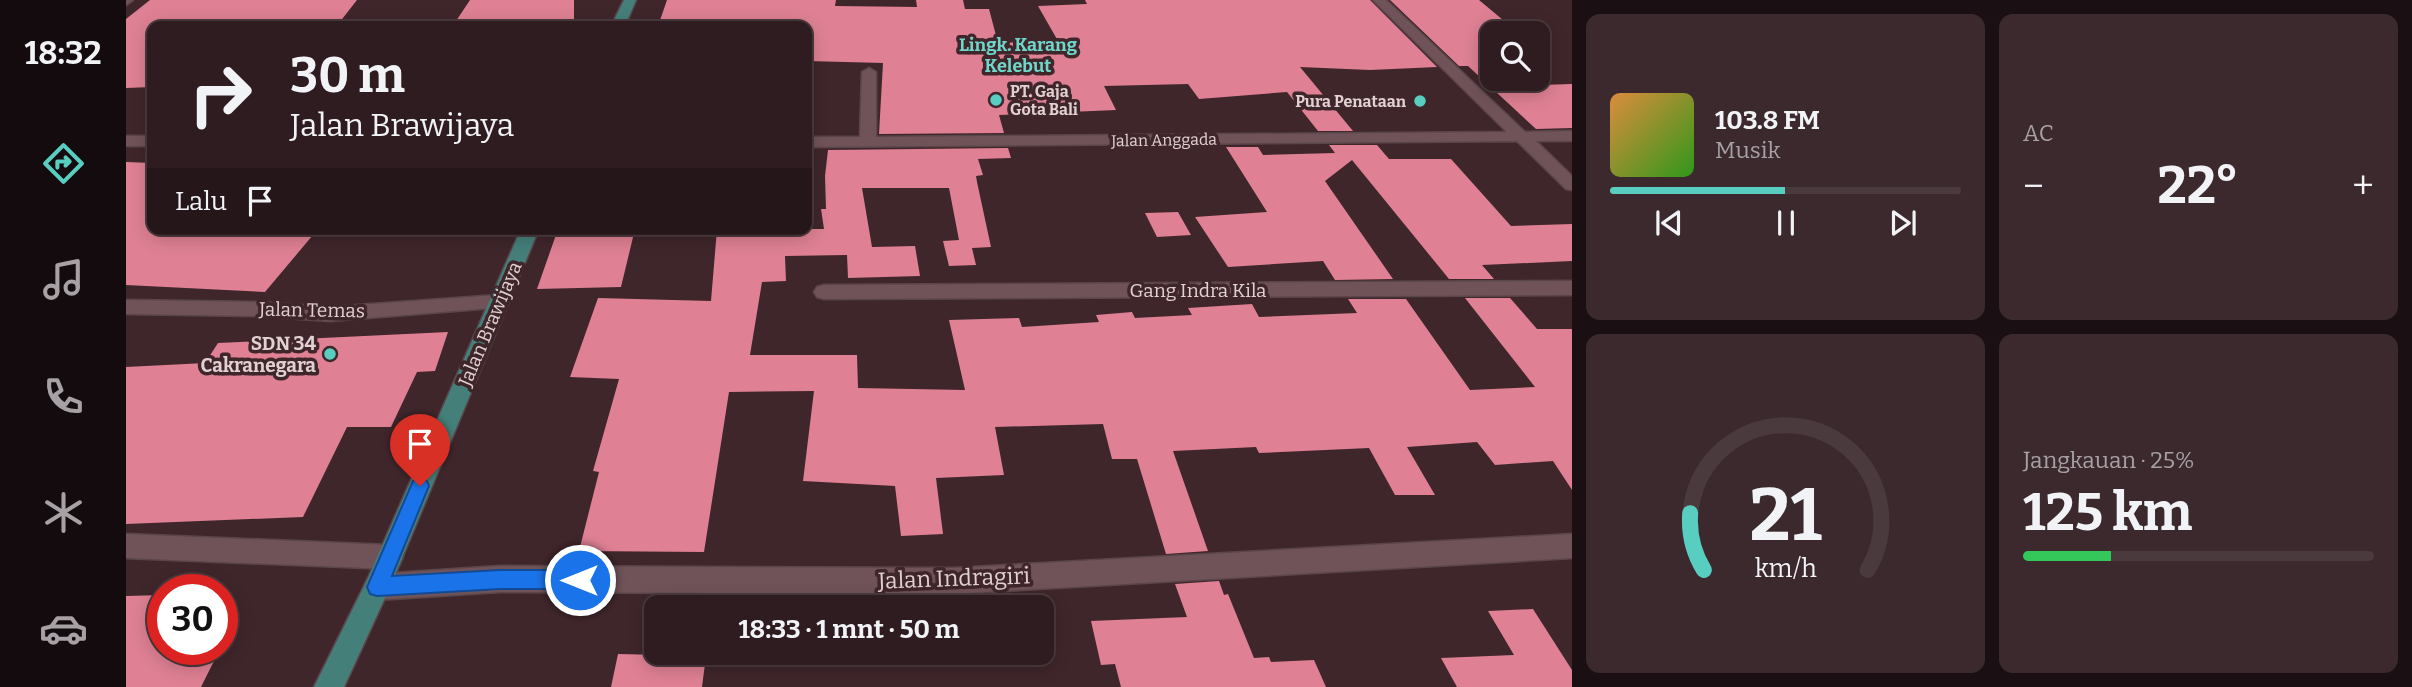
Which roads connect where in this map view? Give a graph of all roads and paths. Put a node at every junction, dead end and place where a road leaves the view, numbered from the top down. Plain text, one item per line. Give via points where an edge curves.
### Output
1 (630, 0) edge
2 (1379, 0) edge
3 (620, 21) edge
4 (869, 72) dead end
5 (1572, 136) edge
6 (1521, 137) junction
7 (126, 141) edge
8 (147, 141) edge
9 (812, 142) edge
10 (869, 143) junction
11 (1572, 185) edge
12 (527, 235) edge
13 (1572, 288) edge
14 (824, 292) dead end
15 (498, 302) junction
16 (126, 307) edge
17 (126, 546) edge
18 (1572, 546) edge
19 (390, 557) junction
20 (377, 587) junction
21 (329, 687) edge

1 - 3 main road
2 - 6 street
4 - 10 street
5 - 6 street, Jalan Anggada
6 - 10 street, Jalan Anggada
6 - 11 street
7 - 8 street
9 - 10 street, Jalan Anggada
12 - 15 main road, Jalan Brawijaya
13 - 14 street, Gang Indra Kila
15 - 16 street, Jalan Temas via 330,314
15 - 19 main road, Jalan Brawijaya
17 - 19 street
18 - 20 street, Jalan Indragiri via 953,581 500,579
19 - 20 main road, Jalan Brawijaya
20 - 21 main road, Jalan Brawijaya

